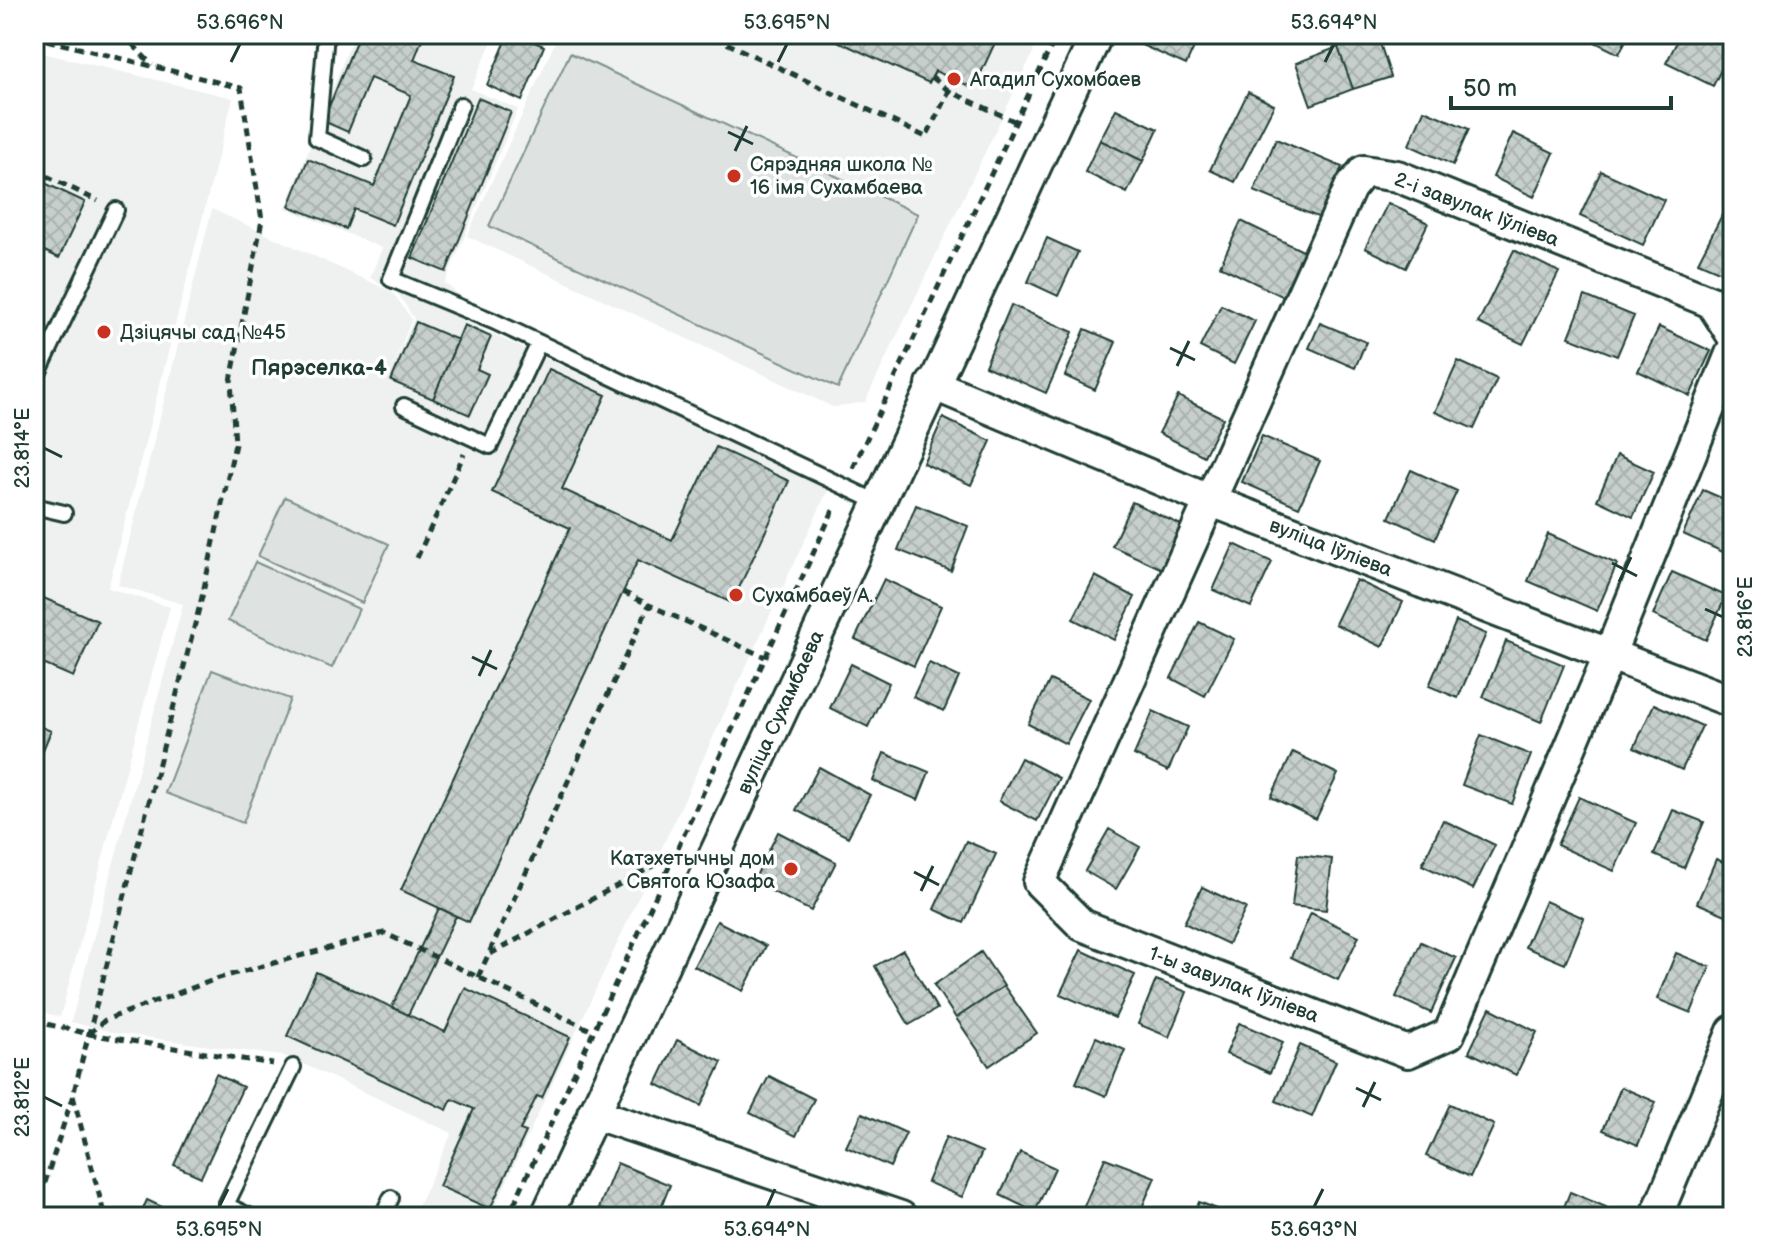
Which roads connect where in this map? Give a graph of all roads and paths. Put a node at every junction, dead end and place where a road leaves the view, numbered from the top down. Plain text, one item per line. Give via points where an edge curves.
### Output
1 (123, 34) edge
2 (326, 34) edge
3 (722, 34) edge
4 (1057, 34) edge
5 (1097, 34) edge
6 (34, 37) edge
7 (153, 66) junction
8 (932, 77) dead end
9 (949, 91) junction
10 (461, 105) dead end
11 (1016, 122) junction
12 (364, 159) dead end
13 (34, 170) edge
14 (116, 210) joint
15 (1733, 336) edge
16 (539, 343) junction
17 (1733, 349) edge
18 (34, 382) edge
19 (932, 384) junction
20 (404, 406) dead end
21 (472, 438) junction
22 (844, 486) junction
23 (1209, 500) junction
24 (877, 502) junction
25 (34, 506) edge
26 (64, 513) dead end
27 (417, 558) dead end
28 (623, 592) dead end
29 (649, 605) junction
30 (1609, 656) junction
31 (765, 657) junction
32 (1733, 702) edge
33 (674, 855) junction
34 (489, 955) junction
35 (478, 977) junction
36 (34, 1021) edge
37 (593, 1031) junction
38 (1733, 1031) edge
39 (89, 1034) junction
40 (293, 1067) joint
41 (73, 1095) junction
42 (593, 1113) junction
43 (391, 1198) dead end
44 (847, 1210) edge
45 (34, 1217) edge
46 (105, 1217) edge
47 (251, 1217) edge
48 (382, 1217) edge
49 (508, 1217) edge
50 (546, 1217) edge
51 (901, 1217) edge
52 (1656, 1217) edge

1 - 7 path
2 - 12 lane via 317,138
3 - 9 path via 720,40 926,137
4 - 11 path
5 - 19 street, вуліца Сухамбаева
6 - 7 path
7 - 39 path via 241,88 262,220 231,381 235,444 202,597
8 - 9 path
9 - 11 path
10 - 16 lane via 391,279
11 - 22 path
13 - 14 path
14 - 18 lane
15 - 23 street, 2-і завулак Іўліева via 1711,302 1397,176 1364,171 1350,188
16 - 21 lane via 490,446
16 - 22 lane
17 - 30 street
19 - 23 street, вуліца Іўліева
19 - 24 street, вуліца Сухамбаева
20 - 21 lane
21 - 27 path
22 - 24 lane
22 - 31 path
23 - 30 street, вуліца Іўліева
23 - 30 street, 1-ы завулак Іўліева via 1039,882 1082,925 1304,1012 1408,1052 1449,1034
24 - 42 street, вуліца Сухамбаева
25 - 26 lane
28 - 29 path
29 - 31 path
29 - 34 path
30 - 32 street, вуліца Іўліева
31 - 33 path
33 - 34 path
33 - 37 path
34 - 35 path
35 - 37 path
35 - 39 path via 384,933 219,978 105,1020
36 - 39 path
37 - 49 path
38 - 52 street
39 - 40 path
39 - 41 path
40 - 47 lane via 226,1205
41 - 45 path
41 - 46 path
42 - 44 street
42 - 50 street, вуліца Сухамбаева
43 - 48 lane
44 - 51 street

